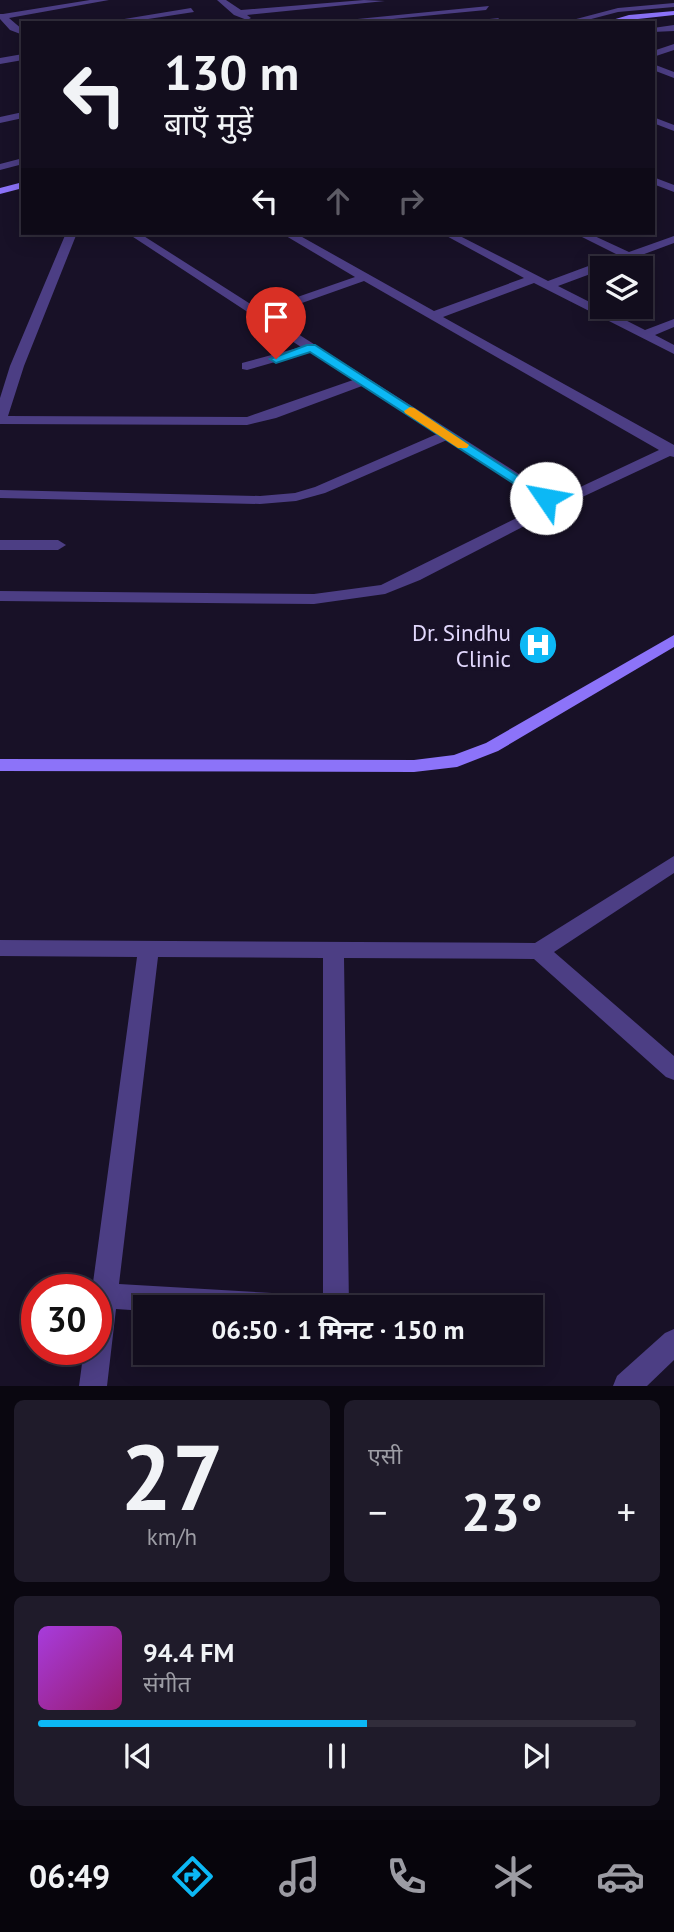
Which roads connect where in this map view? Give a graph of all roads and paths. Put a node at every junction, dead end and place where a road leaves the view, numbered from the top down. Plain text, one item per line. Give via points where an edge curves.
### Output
1 (105, 0) edge
2 (222, 0) edge
3 (230, 0) edge
4 (381, 1) edge
5 (674, 5) edge
6 (486, 8) dead end
7 (191, 10) dead end
8 (237, 13) junction
9 (674, 13) edge
10 (1, 16) edge
11 (496, 20) dead end
12 (674, 20) edge
13 (117, 21) edge
14 (251, 21) edge
15 (359, 21) edge
16 (487, 21) edge
17 (573, 21) edge
18 (614, 21) edge
19 (655, 22) edge
20 (674, 28) edge
21 (655, 30) edge
22 (21, 32) edge
23 (674, 47) edge
24 (655, 53) edge
25 (21, 57) edge
26 (0, 61) edge
27 (21, 115) edge
28 (0, 120) edge
29 (655, 121) edge
30 (674, 128) edge
31 (21, 162) edge
32 (0, 167) edge
33 (21, 178) edge
34 (0, 183) edge
35 (655, 183) edge
36 (21, 186) edge
37 (674, 189) edge
38 (0, 191) edge
39 (70, 235) edge
40 (135, 235) edge
41 (290, 235) edge
42 (450, 235) edge
43 (583, 235) edge
44 (674, 239) edge
45 (628, 256) joint
46 (590, 270) edge
47 (365, 277) junction
48 (535, 278) junction
49 (548, 285) junction
50 (258, 314) junction
51 (433, 316) junction
52 (674, 323) edge
53 (645, 335) junction
54 (311, 348) junction
55 (674, 350) edge
56 (247, 366) dead end
57 (363, 381) junction
58 (0, 419) edge
59 (447, 435) junction
60 (673, 451) edge
61 (0, 494) edge
62 (556, 504) junction
63 (0, 545) edge
64 (58, 545) dead end
65 (0, 596) edge
66 (674, 640) edge
67 (0, 765) edge
68 (674, 863) edge
69 (0, 948) edge
70 (149, 948) junction
71 (333, 949) junction
72 (538, 951) junction
73 (674, 1070) edge
74 (106, 1274) edge
75 (336, 1295) edge
76 (112, 1297) edge
77 (133, 1298) edge
78 (674, 1342) edge
79 (95, 1365) edge
80 (93, 1386) edge
81 (627, 1386) edge

1 - 10 street
2 - 3 street
2 - 8 street
4 - 8 street
5 - 17 street via 618,10
6 - 15 street
7 - 13 street
8 - 14 street
9 - 18 street
10 - 22 street
11 - 16 street
12 - 19 street
20 - 21 street
23 - 24 street
25 - 26 street
27 - 28 street
29 - 30 street
31 - 32 street
33 - 34 street
35 - 37 street
36 - 38 street
39 - 58 street
40 - 50 street
41 - 47 street
42 - 48 street
43 - 45 street
44 - 45 street
46 - 49 street
47 - 50 street
47 - 51 street
48 - 49 street
48 - 51 street
49 - 53 street
50 - 54 street
51 - 60 street
52 - 53 street
53 - 55 street
54 - 56 street
54 - 57 street
57 - 58 street via 247,421
57 - 59 street
59 - 61 street via 296,497
59 - 62 street
60 - 62 street
62 - 65 street via 414,577 356,595 314,599
63 - 64 street
66 - 67 street via 492,747 457,761 414,766
68 - 72 street
69 - 70 street
70 - 71 street
70 - 74 street
71 - 72 street
71 - 75 street
72 - 73 street
76 - 77 street
78 - 81 street
79 - 80 street

